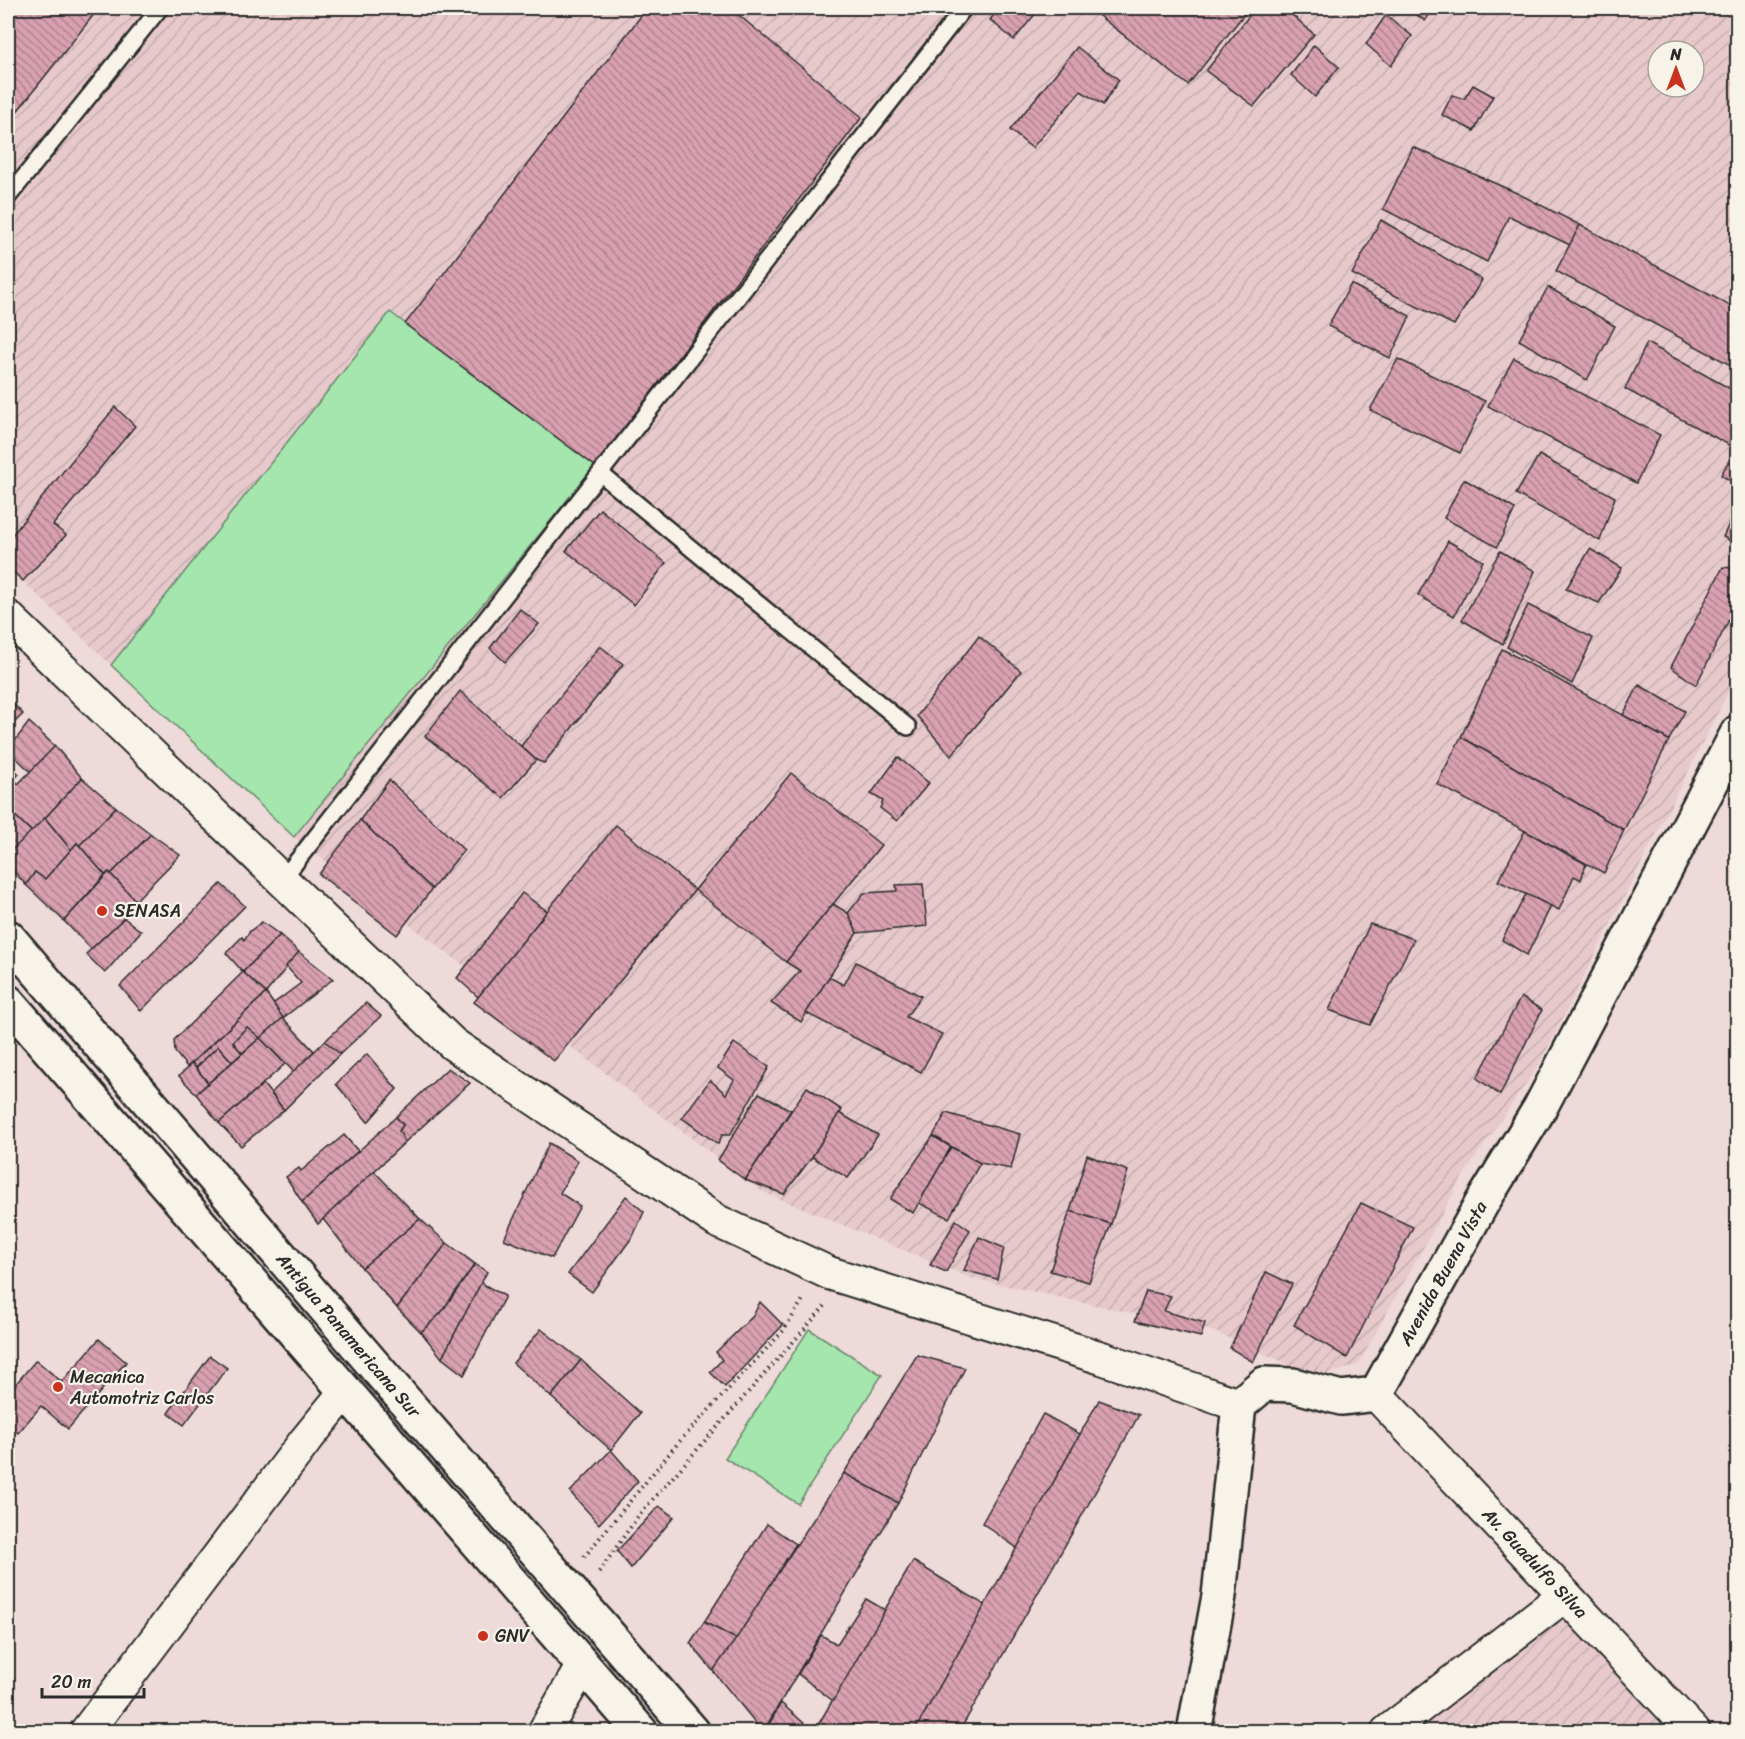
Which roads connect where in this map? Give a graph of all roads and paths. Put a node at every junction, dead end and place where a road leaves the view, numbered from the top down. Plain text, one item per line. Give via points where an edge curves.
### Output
1 (160, 8) edge
2 (964, 8) edge
3 (8, 197) edge
4 (601, 474) junction
5 (8, 617) edge
6 (908, 727) dead end
7 (1737, 732) edge
8 (282, 880) junction
9 (8, 936) edge
10 (8, 1002) edge
11 (836, 1274) junction
12 (345, 1392) junction
13 (1376, 1394) junction
14 (1239, 1405) junction
15 (571, 1591) junction
16 (1565, 1594) junction
17 (583, 1665) junction
18 (86, 1731) edge
19 (544, 1731) edge
20 (641, 1731) edge
21 (693, 1731) edge
22 (1194, 1731) edge
23 (1387, 1731) edge
24 (1694, 1731) edge

1 - 3 lane
2 - 4 lane
4 - 6 lane
4 - 8 lane
5 - 8 street
7 - 13 main road, Avenida Buena Vista via 1540,1108 1482,1203
8 - 11 street via 453,1044 717,1221
9 - 15 main road, Antigua Panamericana Sur
10 - 12 main road
11 - 14 street
11 - 15 path via 639,1515
11 - 15 path via 678,1443
12 - 17 main road
12 - 18 street
13 - 14 main road via 1341,1398 1293,1385 1264,1384
13 - 16 street, Av. Guadulfo Silva
14 - 22 main road via 1219,1596
15 - 21 main road, Antigua Panamericana Sur
16 - 23 street
16 - 24 street, Av. Guadulfo Silva
17 - 19 street
17 - 20 main road

